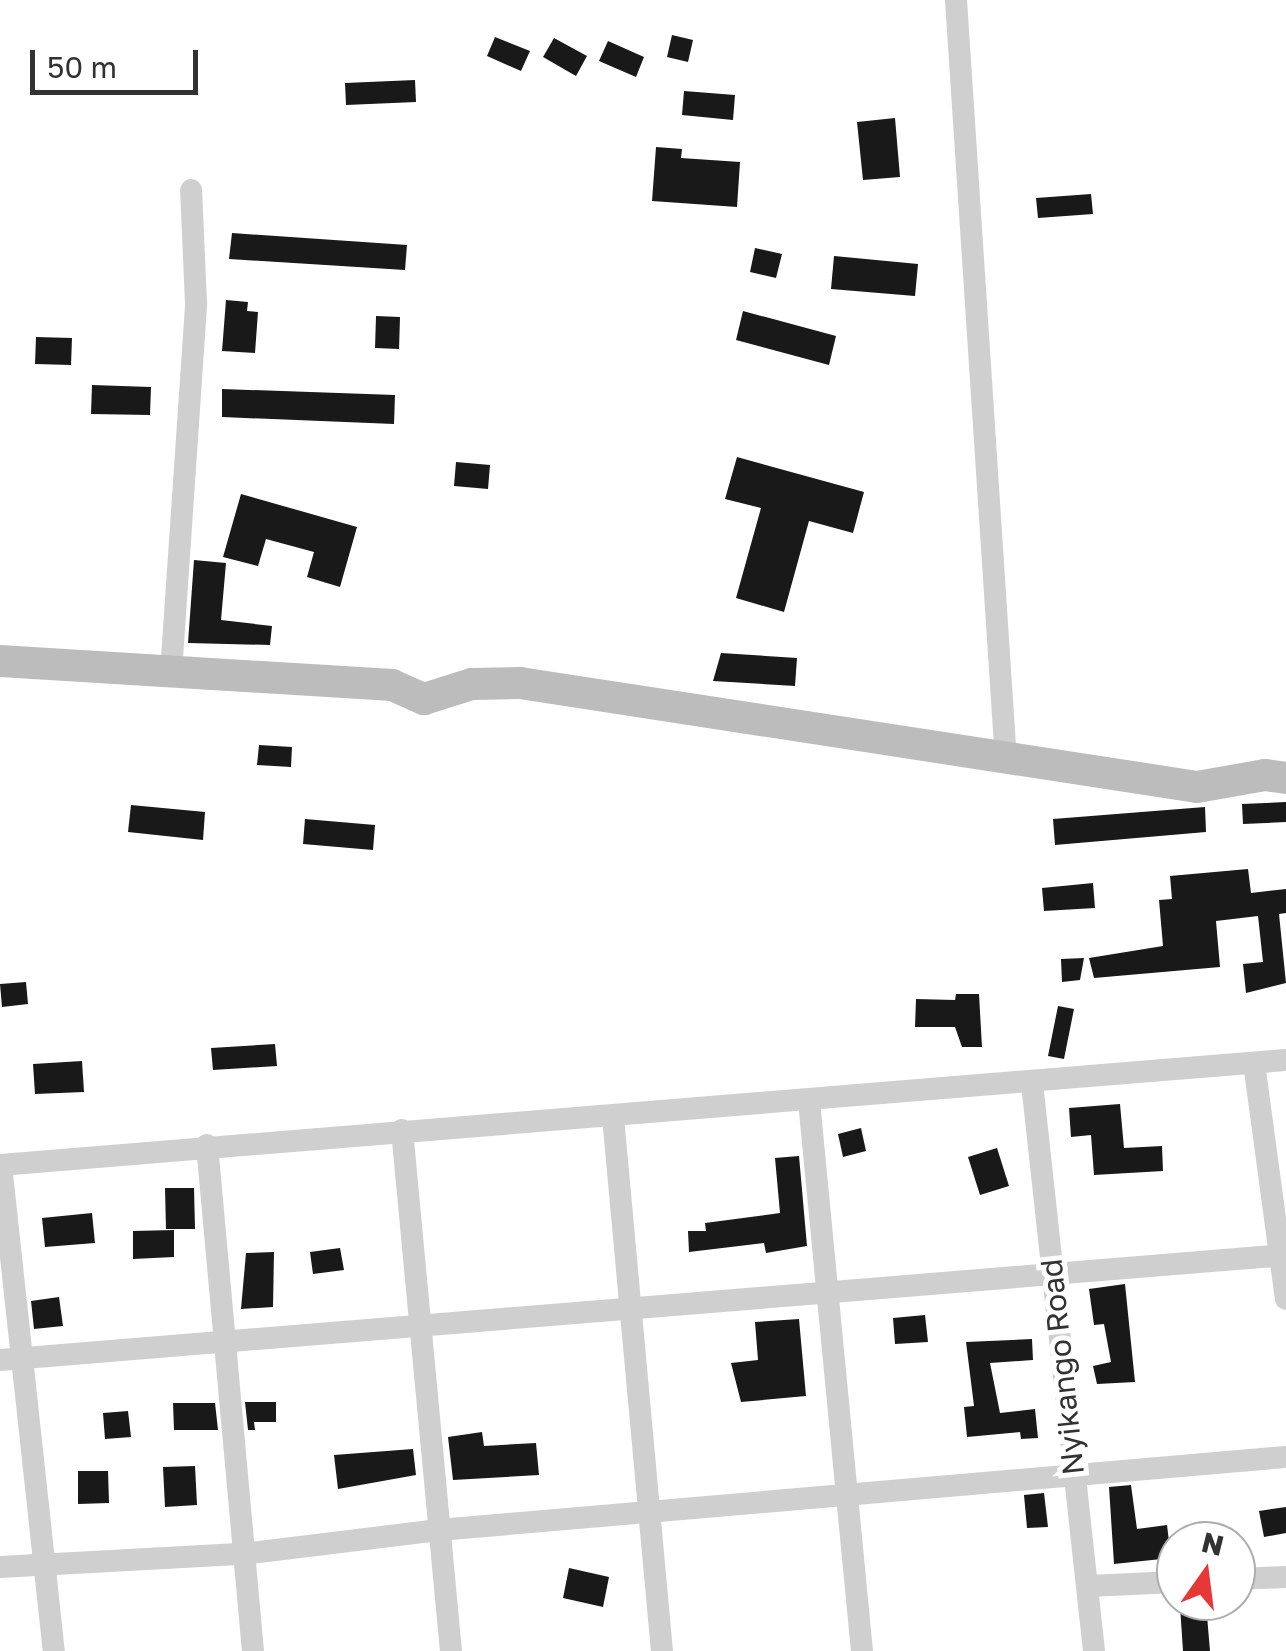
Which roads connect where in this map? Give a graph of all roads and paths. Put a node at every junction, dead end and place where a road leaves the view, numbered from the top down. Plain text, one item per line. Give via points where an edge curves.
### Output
1 (956, 0) edge
2 (191, 190) dead end
3 (0, 661) edge
4 (171, 672) junction
5 (1006, 760) junction
6 (1286, 778) edge
7 (1286, 1060) edge
8 (1254, 1063) junction
9 (1032, 1083) junction
10 (809, 1101) junction
11 (613, 1117) junction
12 (402, 1130) junction
13 (207, 1145) junction
14 (1, 1165) edge
15 (1283, 1255) edge
16 (1052, 1277) junction
17 (826, 1296) junction
18 (1286, 1299) edge
19 (629, 1313) junction
20 (418, 1324) junction
21 (220, 1341) junction
22 (0, 1360) edge
23 (24, 1363) junction
24 (1286, 1458) edge
25 (1073, 1476) junction
26 (846, 1495) junction
27 (649, 1512) junction
28 (439, 1530) junction
29 (244, 1554) junction
30 (45, 1564) junction
31 (0, 1567) edge
32 (1286, 1577) edge
33 (1256, 1578) edge
34 (1156, 1583) edge
35 (1088, 1586) junction
36 (54, 1651) edge
37 (253, 1651) edge
38 (451, 1651) edge
39 (662, 1651) edge
40 (862, 1651) edge
41 (1094, 1651) edge

1 - 5 street
2 - 4 street via 196,303
3 - 4 street
4 - 5 street via 392,685 424,699 472,684 520,683
5 - 6 street via 1197,787 1265,775
7 - 8 street
8 - 9 street
8 - 15 street
9 - 10 street
9 - 16 street, Nyikango Road
10 - 11 street
10 - 17 street
11 - 12 street
11 - 19 street
12 - 13 street
12 - 20 street
13 - 14 street
13 - 21 street
14 - 23 street
15 - 16 street
15 - 18 street
16 - 17 street
16 - 25 street, Nyikango Road
17 - 19 street
17 - 26 street
19 - 20 street
19 - 27 street
20 - 21 street
20 - 28 street
21 - 23 street
21 - 29 street
22 - 23 street
23 - 30 street
24 - 25 street
25 - 26 street
25 - 35 street, Nyikango Road
26 - 27 street
26 - 40 street
27 - 28 street
27 - 39 street
28 - 29 street
28 - 38 street
29 - 30 street
29 - 37 street
30 - 31 street
30 - 36 street
32 - 33 street
34 - 35 street
35 - 41 street, Nyikango Road

